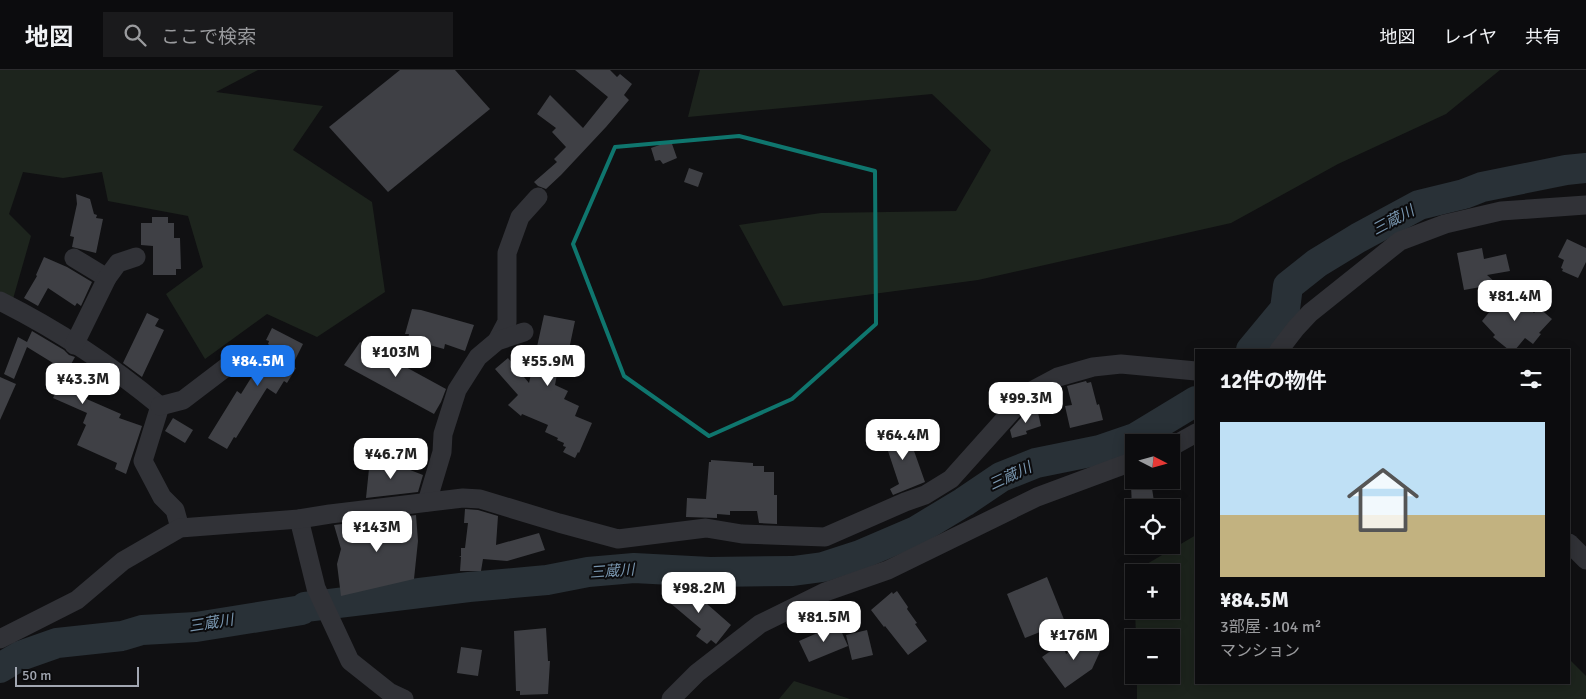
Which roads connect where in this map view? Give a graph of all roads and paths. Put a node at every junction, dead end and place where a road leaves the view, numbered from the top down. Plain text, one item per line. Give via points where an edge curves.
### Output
1 (538, 197) dead end
2 (1586, 206) edge
3 (136, 257) dead end
4 (74, 258) dead end
5 (107, 278) junction
6 (0, 301) edge
7 (524, 332) dead end
8 (497, 340) junction
9 (74, 345) junction
10 (1280, 349) edge
11 (229, 365) dead end
12 (1195, 372) edge
13 (160, 406) junction
14 (1195, 434) edge
15 (1180, 442) edge
16 (1125, 464) edge
17 (427, 502) junction
18 (299, 519) junction
19 (180, 528) junction
20 (1570, 544) edge
21 (1586, 560) edge
22 (0, 639) edge
23 (390, 697) edge
24 (670, 699) edge

1 - 8 street via 520,217 507,253 507,322
2 - 10 street via 1501,211 1445,224 1400,241 1310,314
3 - 5 street via 118,263
4 - 5 street
5 - 9 street
6 - 9 street via 37,320
7 - 8 street
8 - 17 street via 478,357 457,390
9 - 13 street via 139,388
11 - 13 street via 183,400
12 - 17 street via 1121,364 1093,367 1058,377 1028,393 951,479 926,495 825,537 742,534 706,528 618,539 480,499
13 - 19 street via 143,461 162,498 175,510
14 - 15 street
16 - 24 street via 1037,497 888,570 826,592 760,624 697,673
17 - 18 street
18 - 19 street
18 - 23 street via 316,588 350,661
19 - 22 street via 124,561 77,600
20 - 21 street

